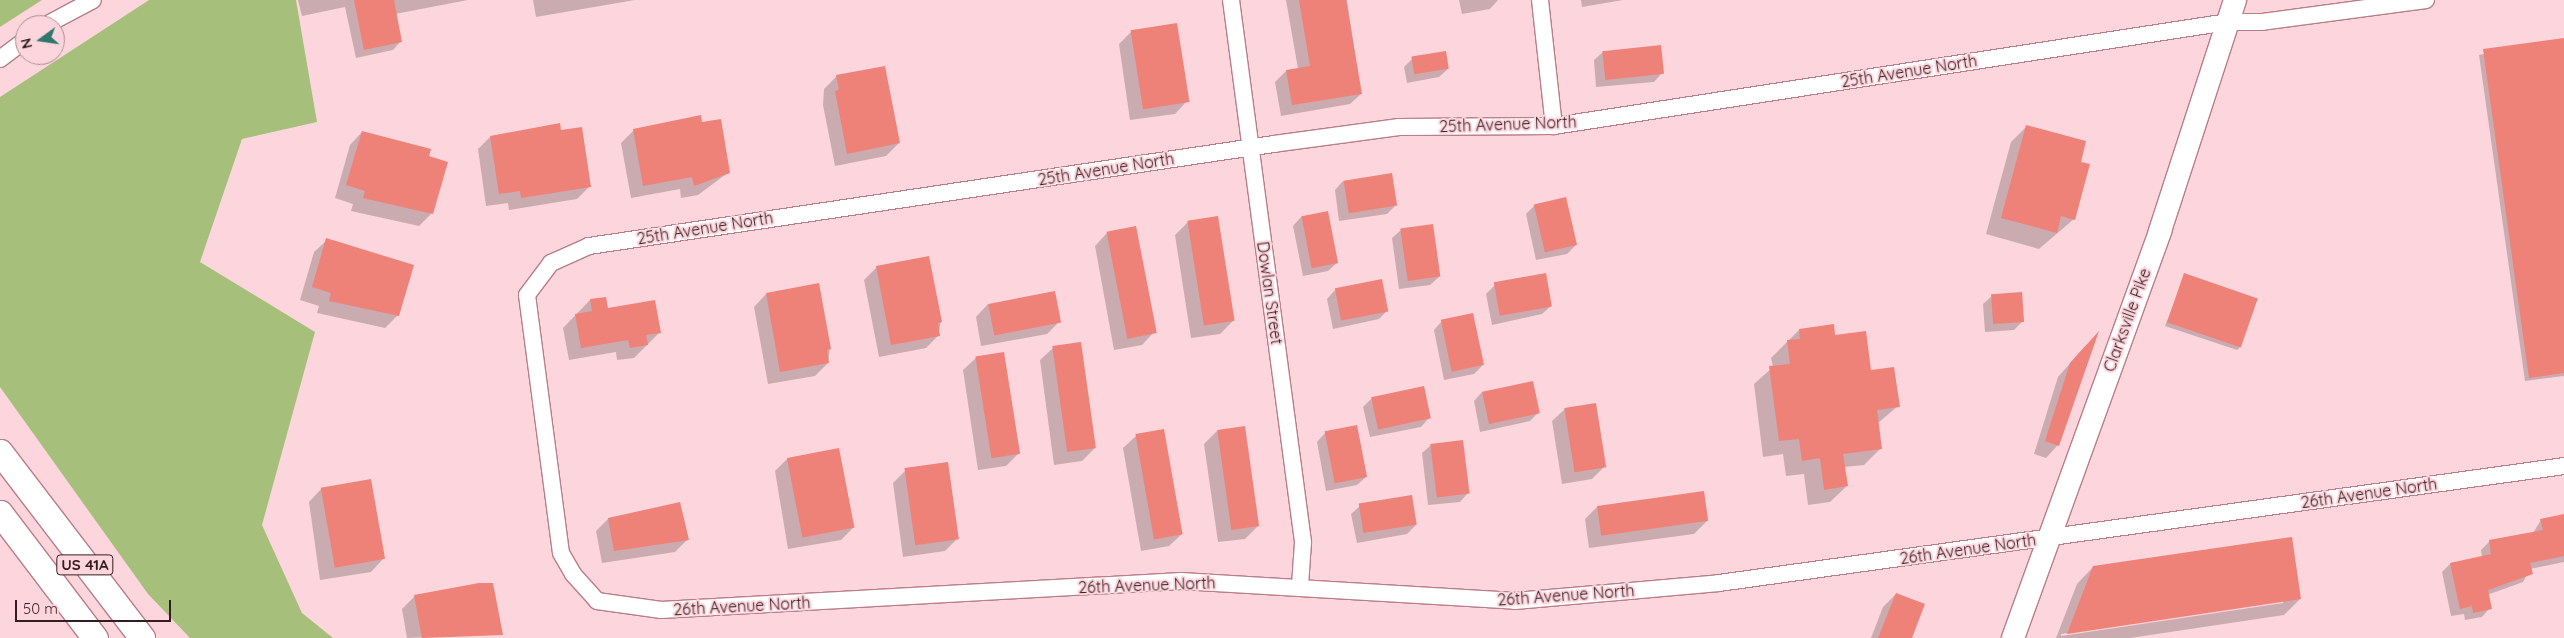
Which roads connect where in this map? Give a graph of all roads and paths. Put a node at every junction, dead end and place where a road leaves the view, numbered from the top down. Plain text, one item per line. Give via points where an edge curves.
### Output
1 (93, 0) edge
2 (1231, 0) edge
3 (1540, 0) edge
4 (2235, 0) edge
5 (2426, 0) edge
6 (65, 15) edge
7 (2228, 22) junction
8 (15, 48) edge
9 (0, 59) edge
10 (1554, 126) junction
11 (1251, 147) junction
12 (0, 452) edge
13 (2564, 466) edge
14 (0, 512) edge
15 (2052, 538) junction
16 (573, 574) joint
17 (1300, 586) junction
18 (95, 638) edge
19 (142, 638) edge
20 (2013, 638) edge

1 - 6 street
2 - 11 street, Dowlan Street
3 - 10 street
4 - 7 main road, Clarksville Pike
5 - 7 street, 25th Avenue North via 2262,22
7 - 10 street, 25th Avenue North
7 - 15 main road, Clarksville Pike
8 - 9 street
10 - 11 street, 25th Avenue North via 1399,127
11 - 16 street, 25th Avenue North via 589,246 551,263 527,296 561,553
11 - 17 street, Dowlan Street via 1304,542
12 - 19 main road, US 41A
13 - 15 street, 26th Avenue North
14 - 18 main road, US 41A
15 - 17 street, 26th Avenue North via 1719,583 1514,601
15 - 20 main road, Clarksville Pike
16 - 17 street, 26th Avenue North via 597,601 662,610 1181,580

